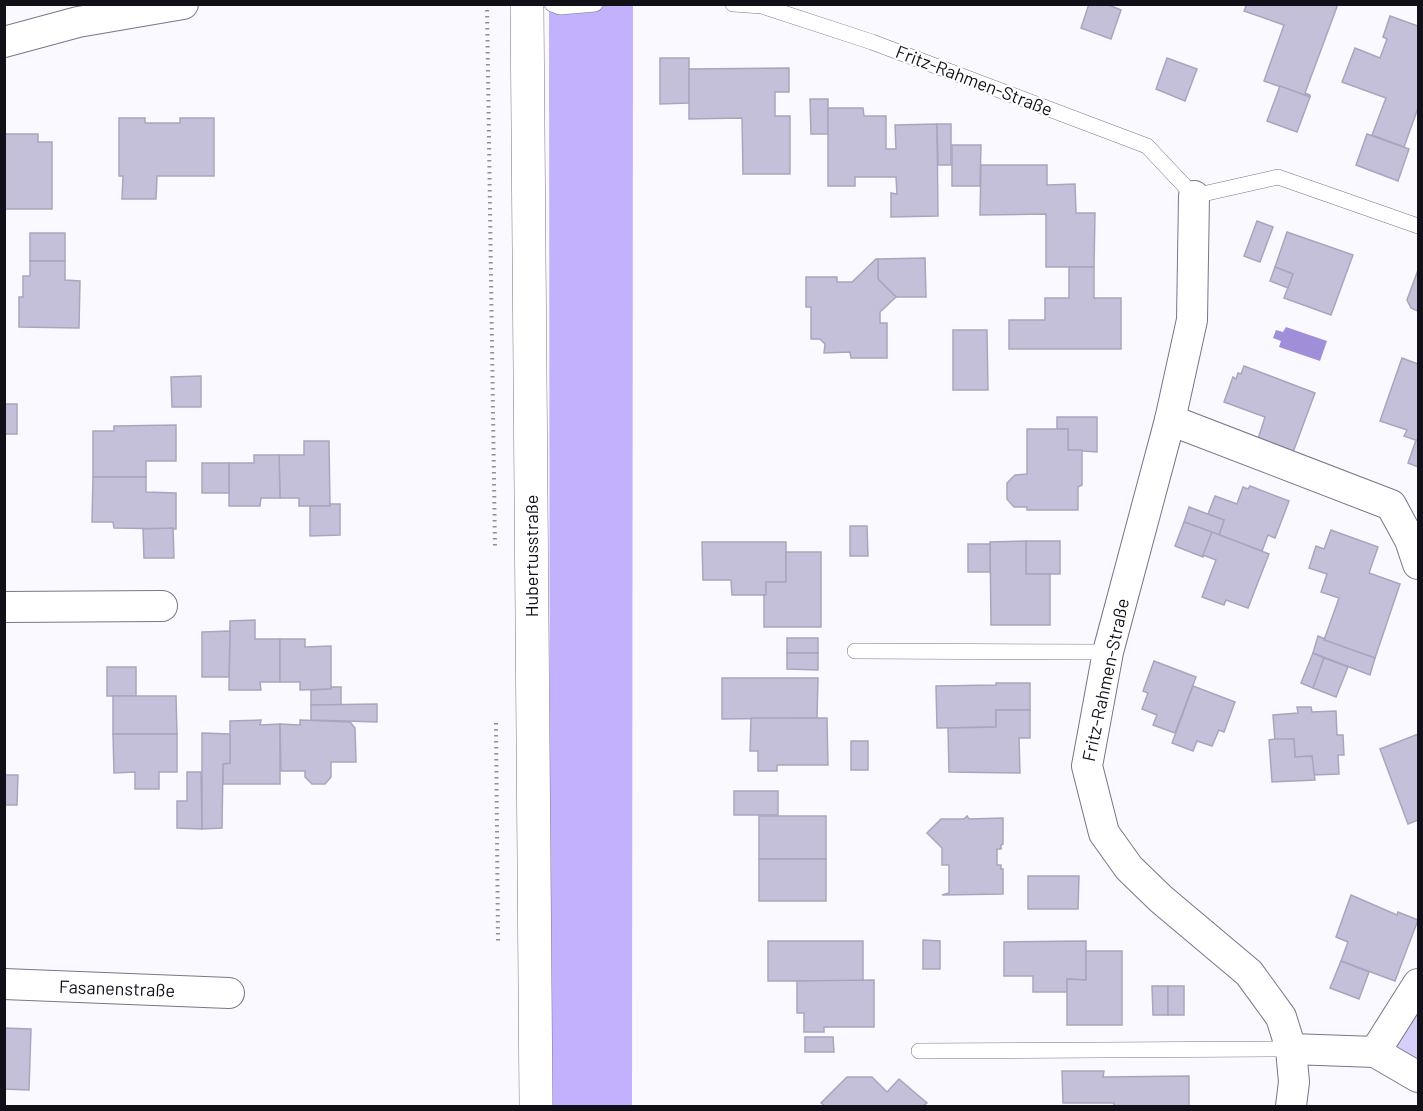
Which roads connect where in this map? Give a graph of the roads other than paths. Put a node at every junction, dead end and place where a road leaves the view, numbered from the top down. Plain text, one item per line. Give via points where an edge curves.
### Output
1 (183, 4) edge
2 (527, 4) edge
3 (552, 4) edge
4 (595, 4) edge
5 (733, 4) edge
6 (4, 42) edge
7 (1194, 196) junction
8 (1419, 226) edge
9 (1170, 420) junction
10 (1416, 545) edge
11 (162, 606) dead end
12 (4, 607) edge
13 (855, 651) dead end
14 (1108, 652) junction
15 (4, 984) edge
16 (1419, 984) edge
17 (229, 993) dead end
18 (1292, 1049) junction
19 (919, 1051) dead end
20 (1375, 1052) junction
21 (1419, 1077) edge
22 (536, 1107) edge
23 (1291, 1107) edge

1 - 6 street via 78,22
2 - 22 main road, Hubertusstraße
3 - 4 lane
5 - 7 lane, Fritz-Rahmen-Straße via 762,6 872,42 1147,146
7 - 8 lane via 1278,177
7 - 9 street, Fritz-Rahmen-Straße via 1191,320
9 - 10 street via 1391,505
9 - 14 street, Fritz-Rahmen-Straße
11 - 12 street
13 - 14 lane
14 - 18 street, Fritz-Rahmen-Straße via 1087,766 1104,833 1129,868 1161,899 1249,973 1281,1017
15 - 17 street, Fasanenstraße
16 - 20 street
18 - 19 lane
18 - 20 street
18 - 23 street, Fritz-Rahmen-Straße
20 - 21 street

